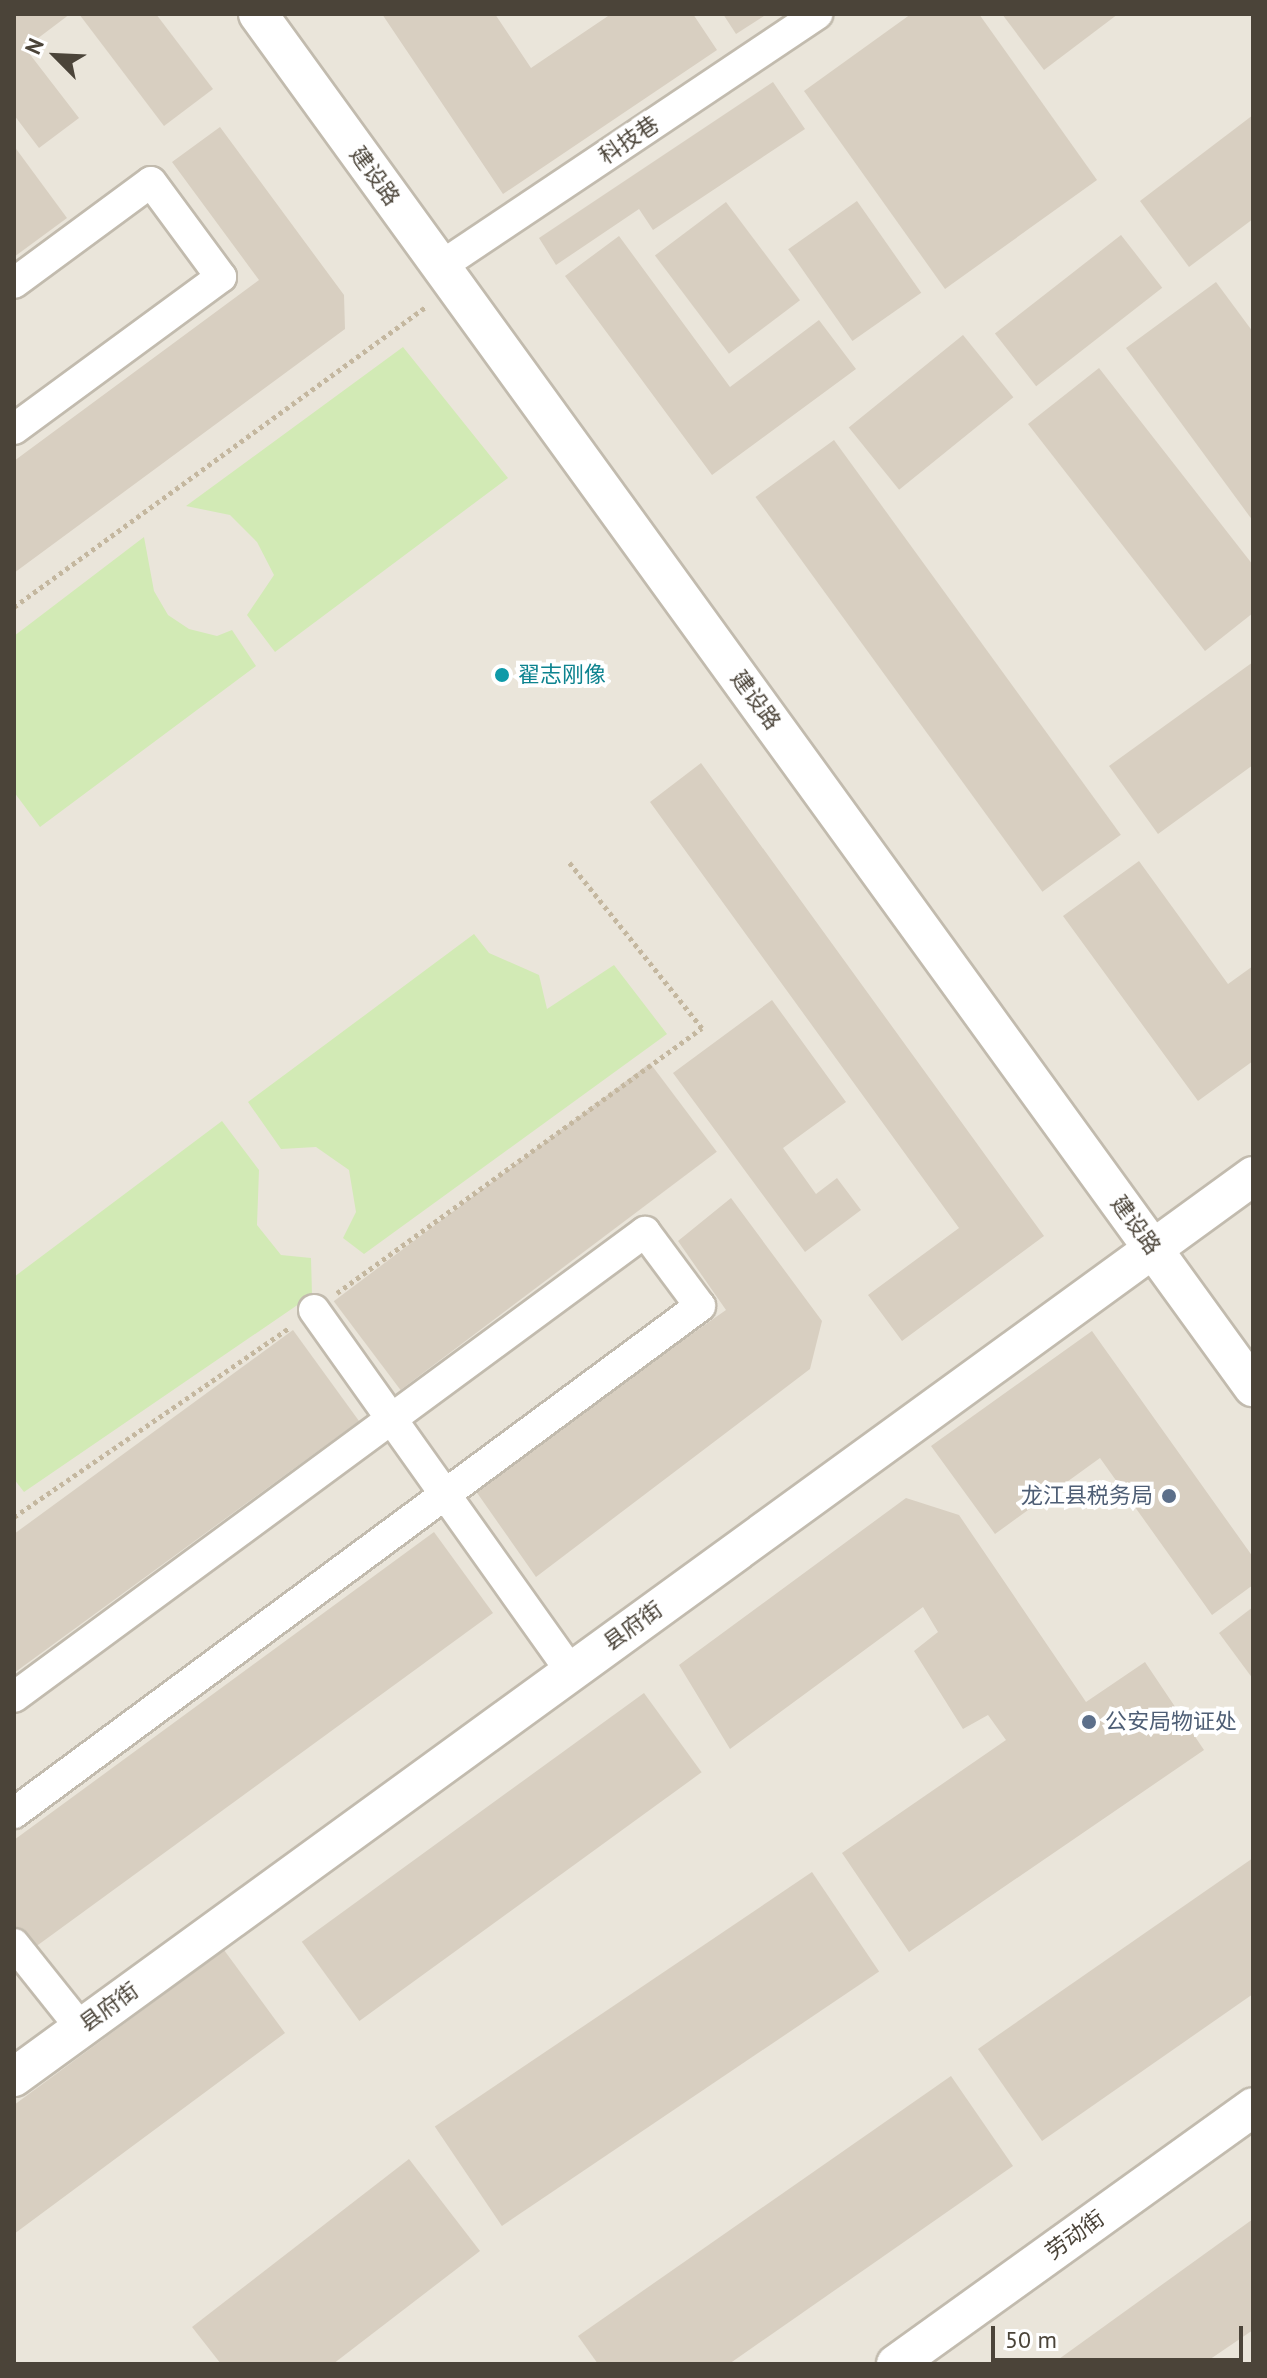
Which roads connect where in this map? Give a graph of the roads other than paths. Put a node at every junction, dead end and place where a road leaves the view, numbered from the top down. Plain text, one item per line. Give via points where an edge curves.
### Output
1 (258, 14) edge
2 (817, 14) edge
3 (448, 275) junction
4 (14, 283) edge
5 (14, 429) edge
6 (1253, 1176) edge
7 (1153, 1249) junction
8 (314, 1310) road end
9 (1253, 1387) edge
10 (389, 1421) junction
11 (444, 1494) junction
12 (571, 1672) junction
13 (14, 1697) edge
14 (14, 1813) edge
15 (14, 1944) edge
16 (81, 2028) junction
17 (14, 2077) edge
18 (1253, 2107) edge
19 (896, 2364) edge

1 - 3 street, 建设路
2 - 3 street, 科技巷
3 - 7 street, 建设路
4 - 5 street via 151,182 221,277
6 - 7 street, 县府街
7 - 9 street, 建设路
7 - 12 street, 县府街
8 - 10 street
10 - 11 street
10 - 11 street via 645,1232 700,1306
10 - 13 street
11 - 12 street
11 - 14 street
12 - 16 street, 县府街
15 - 16 street
16 - 17 street, 县府街
18 - 19 street, 劳动街

